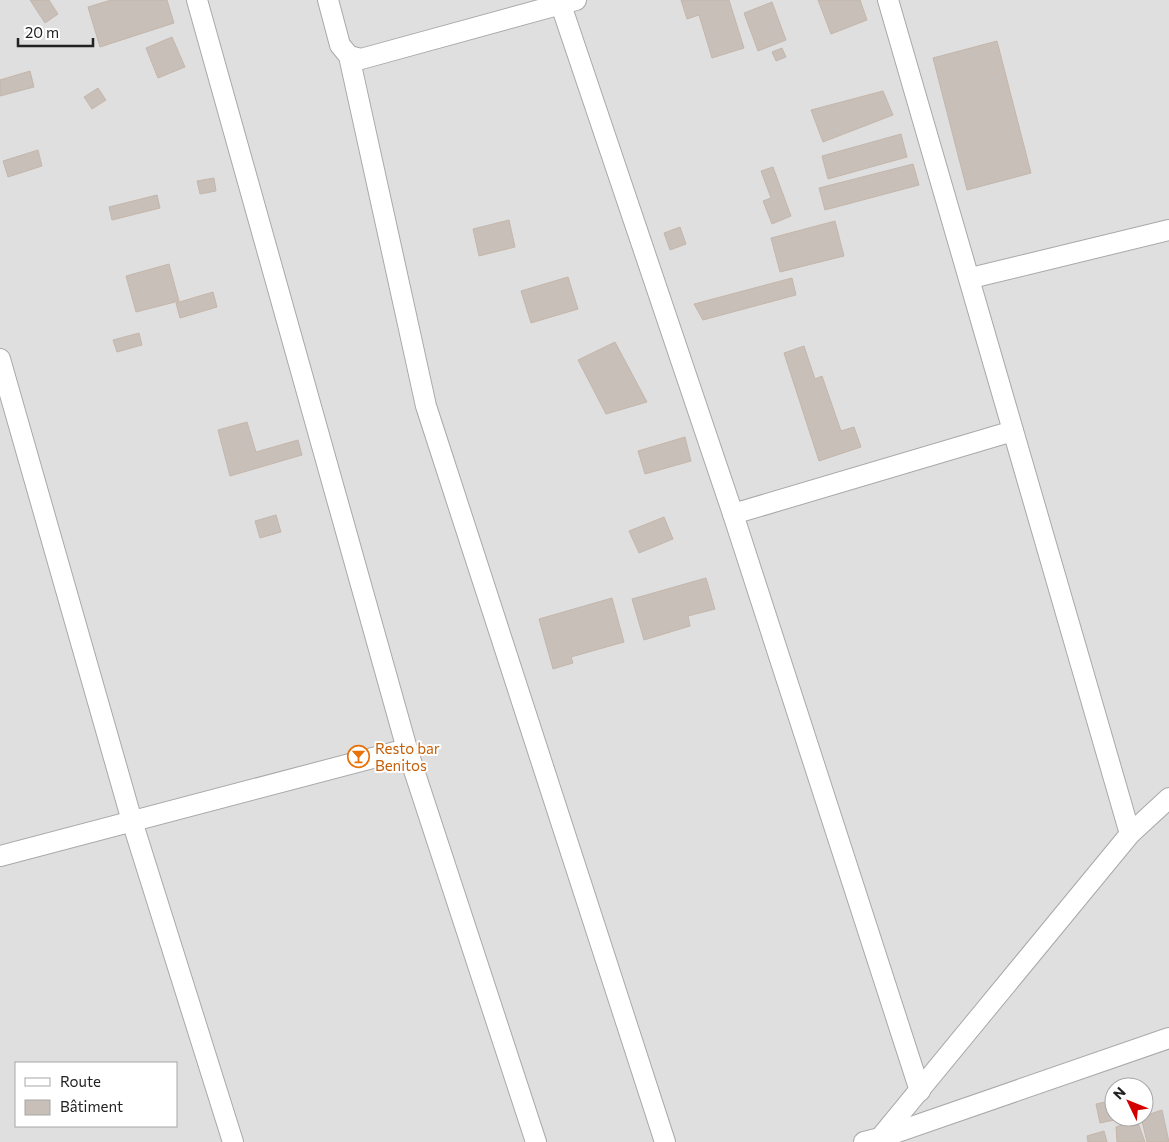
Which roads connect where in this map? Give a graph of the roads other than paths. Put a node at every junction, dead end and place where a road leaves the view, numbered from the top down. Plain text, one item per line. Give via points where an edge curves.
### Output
1 (197, 0) edge
2 (328, 0) edge
3 (888, 0) edge
4 (568, 2) edge
5 (348, 56) junction
6 (1169, 230) edge
7 (971, 278) junction
8 (0, 359) edge
9 (1013, 431) junction
10 (733, 514) junction
11 (407, 749) junction
12 (1169, 798) edge
13 (132, 820) junction
14 (1130, 834) junction
15 (0, 856) edge
16 (1169, 1038) edge
17 (920, 1091) junction
18 (872, 1140) edge
19 (233, 1142) edge
20 (536, 1142) edge
21 (664, 1142) edge

1 - 11 street
2 - 5 street via 340,45
3 - 7 street
4 - 5 street via 361,59
4 - 10 street
5 - 21 street via 426,406
6 - 7 street
7 - 9 street
8 - 13 street
9 - 10 street
9 - 14 street
10 - 17 street
11 - 13 street
11 - 20 street
12 - 14 street
13 - 15 street
13 - 19 street
14 - 17 street
16 - 18 street
17 - 18 street

